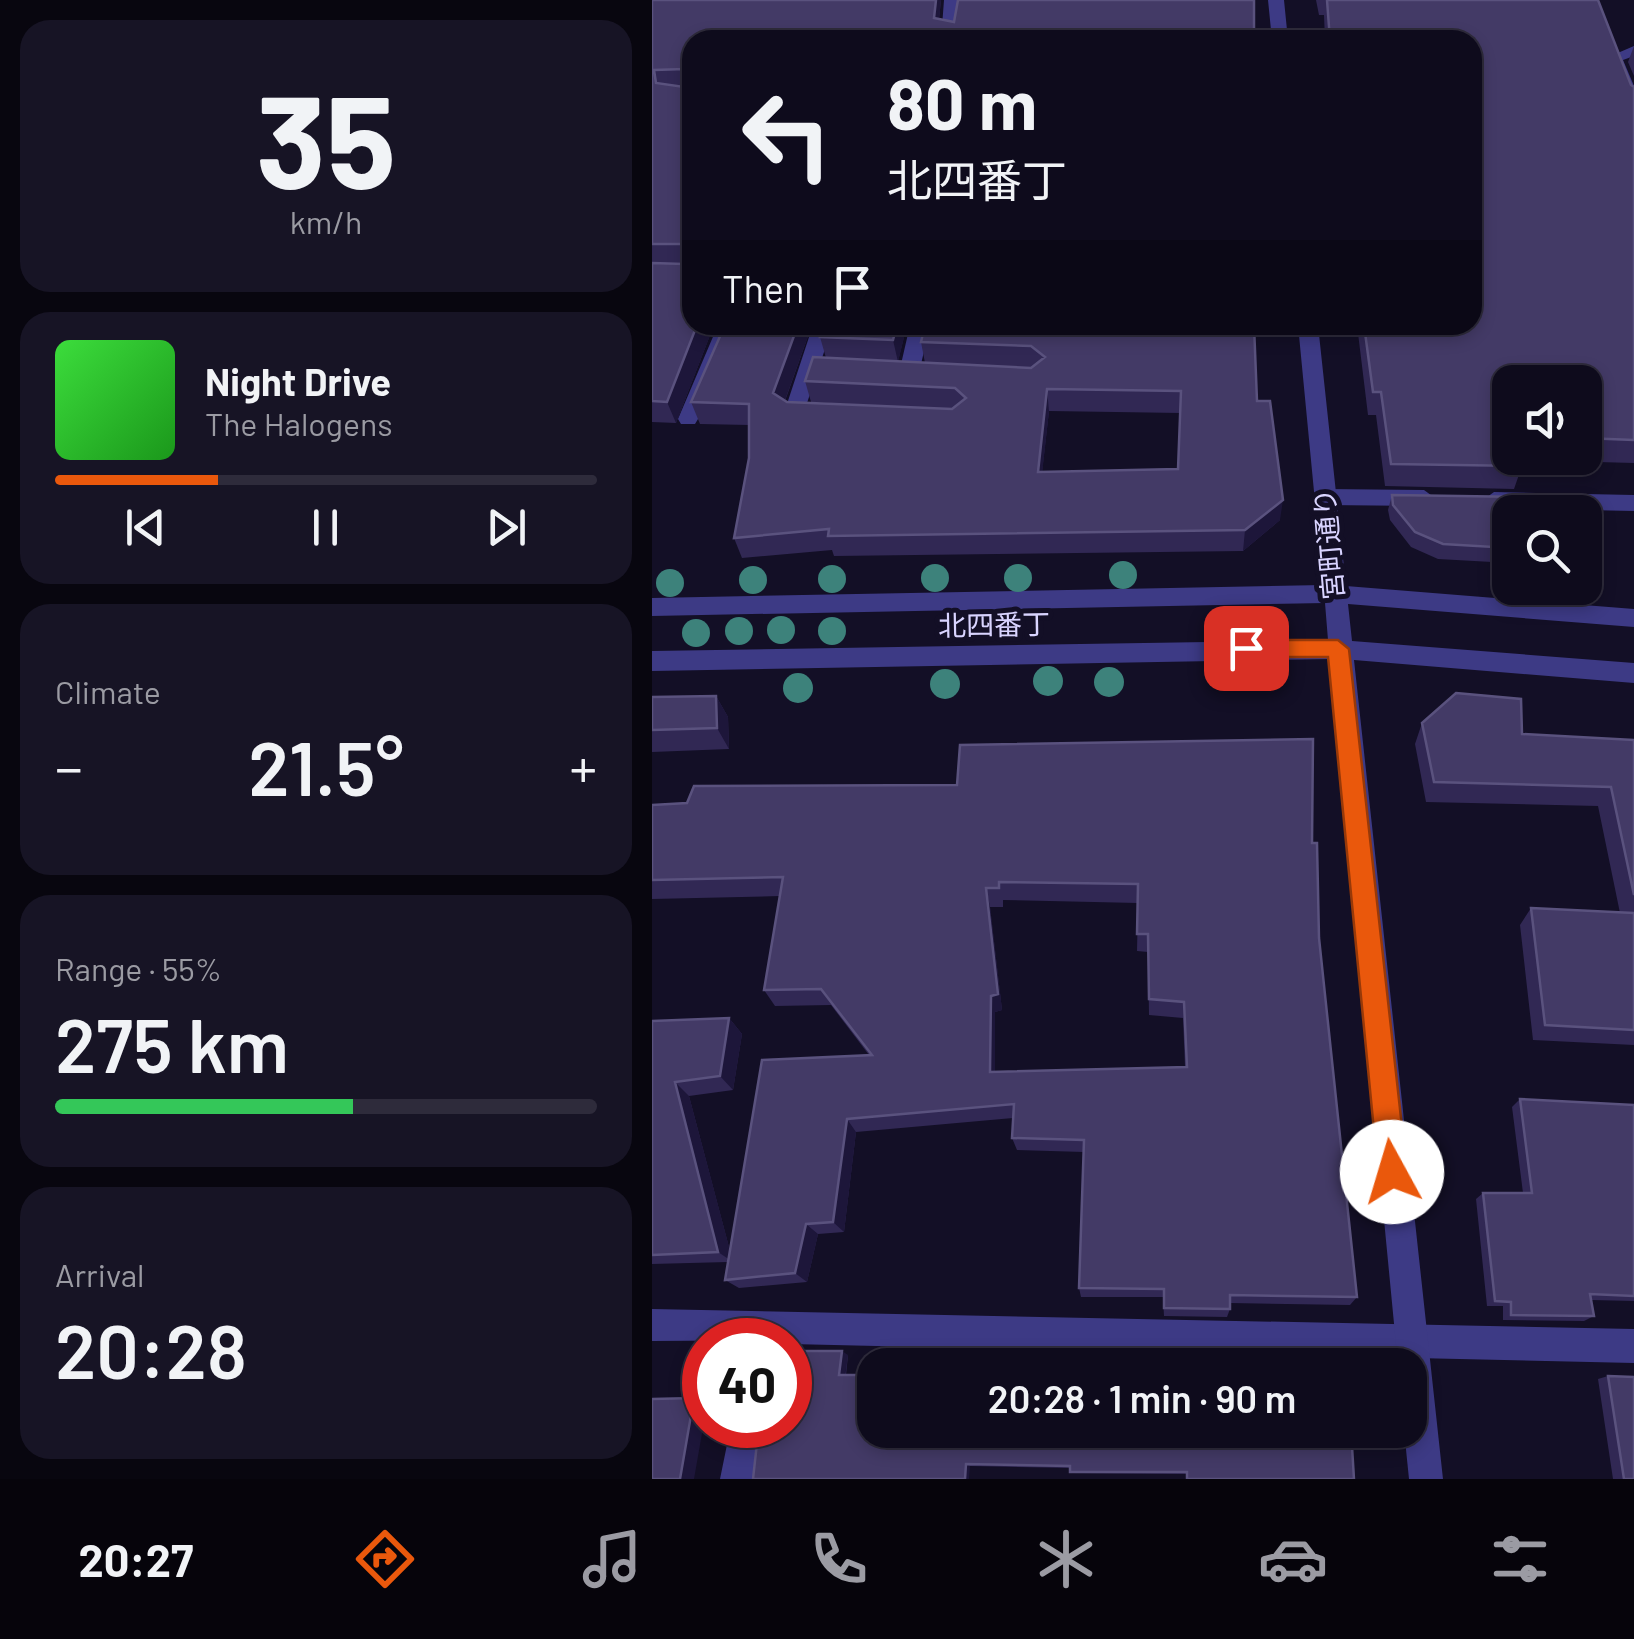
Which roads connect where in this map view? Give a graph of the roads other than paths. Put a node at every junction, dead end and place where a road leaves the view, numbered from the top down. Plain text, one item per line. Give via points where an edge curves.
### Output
1 (952, 0) edge
2 (1276, 0) edge
3 (950, 30) edge
4 (1279, 30) edge
5 (1634, 51) edge
6 (1634, 107) edge
7 (724, 335) edge
8 (822, 335) edge
9 (918, 335) edge
10 (1309, 335) edge
11 (909, 373) edge
12 (830, 414) edge
13 (688, 419) edge
14 (1324, 497) junction
15 (1634, 503) edge
16 (1333, 594) junction
17 (652, 608) edge
18 (1634, 618) edge
19 (1338, 649) junction
20 (652, 661) edge
21 (1634, 672) edge
22 (652, 1325) edge
23 (682, 1327) edge
24 (812, 1334) edge
25 (1410, 1340) junction
26 (1634, 1346) edge
27 (743, 1448) edge
28 (737, 1479) edge
29 (1426, 1479) edge

1 - 3 street
2 - 4 street
5 - 6 street via 1614,58
7 - 13 street
8 - 12 street via 817,368 794,413
9 - 11 street
10 - 14 street, 宮町通り
14 - 15 street
14 - 16 street, 宮町通り
16 - 17 street, 北四番丁
16 - 18 street, 北四番丁
16 - 19 street, 宮町通り
19 - 20 street, 北四番丁
19 - 21 street, 北四番丁
19 - 25 street, 宮町通り
22 - 23 street
24 - 25 street
25 - 26 street
25 - 29 street, 宮町通り
27 - 28 street

